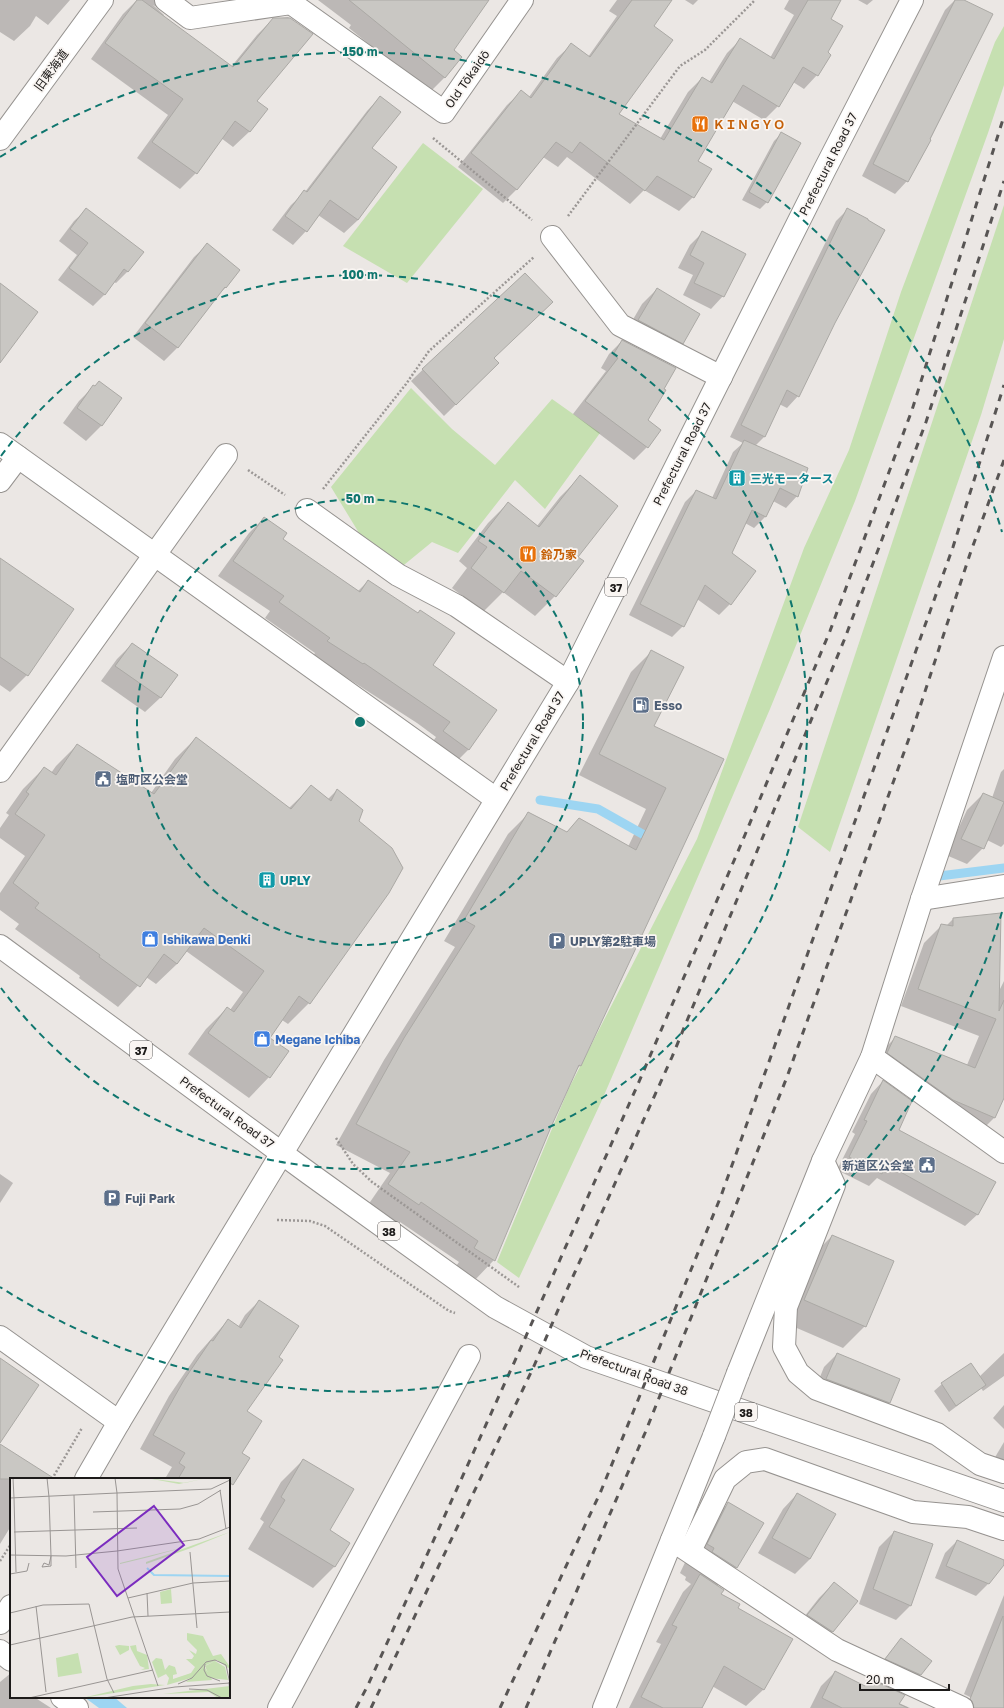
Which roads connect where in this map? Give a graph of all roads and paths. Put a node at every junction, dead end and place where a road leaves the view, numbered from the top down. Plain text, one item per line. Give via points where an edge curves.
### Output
1 (102, 0) edge
2 (166, 0) edge
3 (522, 0) edge
4 (755, 0) edge
5 (912, 0) edge
6 (444, 112) junction
7 (2, 134) edge
8 (552, 237) junction
9 (721, 377) junction
10 (0, 444) edge
11 (226, 455) joint
12 (18, 457) junction
13 (0, 481) edge
14 (306, 510) junction
15 (154, 555) junction
16 (1004, 657) edge
17 (568, 682) junction
18 (0, 772) edge
19 (496, 799) junction
20 (1004, 886) edge
21 (922, 899) junction
22 (0, 946) edge
23 (872, 1057) junction
24 (336, 1138) dead end
25 (1004, 1152) edge
26 (282, 1154) junction
27 (823, 1161) junction
28 (523, 1290) dead end
29 (0, 1338) edge
30 (469, 1356) dead end
31 (96, 1406) junction
32 (119, 1422) junction
33 (1004, 1472) edge
34 (53, 1478) edge
35 (87, 1478) edge
36 (1004, 1501) edge
37 (1004, 1530) edge
38 (681, 1545) junction
39 (10, 1546) edge
40 (0, 1561) edge
41 (10, 1608) edge
42 (0, 1623) edge
43 (0, 1652) edge
44 (10, 1659) edge
45 (63, 1698) edge
46 (77, 1708) edge
47 (279, 1708) edge
48 (604, 1708) edge
49 (962, 1708) edge

1 - 7 street, 旧東海道
2 - 6 street, Old Tōkaidō via 190,18 292,3
3 - 6 street, Old Tōkaidō
4 - 8 path via 705,50 680,66
5 - 9 street, Prefectural Road 37 / 37
6 - 8 path via 431,136
8 - 9 street via 620,325
8 - 14 path via 528,264 429,351
9 - 17 street, Prefectural Road 37 / 37
10 - 12 street
11 - 14 path
11 - 15 street
12 - 13 street
12 - 15 street
14 - 17 street via 398,575 457,606
15 - 18 street
15 - 19 street
16 - 21 street
17 - 19 street, Prefectural Road 37 / 37
19 - 26 street, Prefectural Road 37 / 37
20 - 21 street
21 - 23 street
22 - 26 street, Prefectural Road 37 / 37
23 - 25 street
23 - 27 street
24 - 28 path via 353,1164 372,1182
26 - 32 street
26 - 36 street, Prefectural Road 38 / 38 via 495,1307 586,1357
27 - 33 street via 834,1185 786,1307 784,1347 798,1373 817,1389 937,1434 980,1464
27 - 38 street, bridge via 714,1436
29 - 31 street
30 - 47 street
31 - 32 street
31 - 34 path
32 - 35 street
37 - 38 street via 968,1517 913,1512 765,1460 746,1462 725,1479
38 - 48 street
38 - 49 street via 837,1650
39 - 40 path
41 - 42 street
43 - 44 street
45 - 46 street

